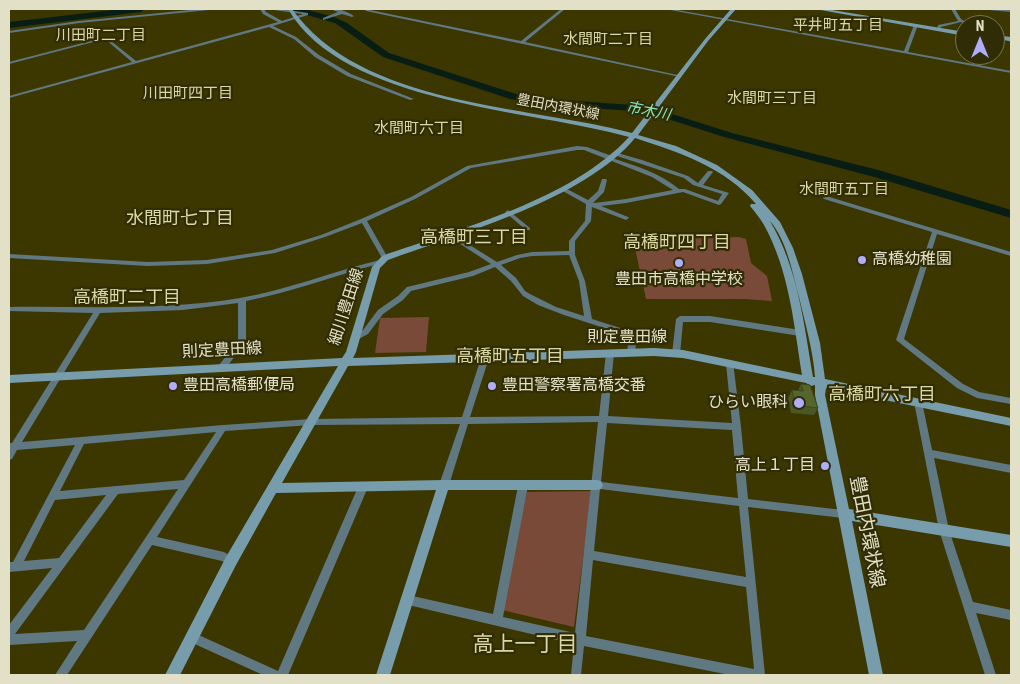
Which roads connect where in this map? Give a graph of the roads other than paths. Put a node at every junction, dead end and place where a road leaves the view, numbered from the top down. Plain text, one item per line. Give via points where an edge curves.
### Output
1 (209, 9) edge
2 (262, 9) edge
3 (274, 9) edge
4 (283, 9) edge
5 (290, 9) edge
6 (332, 9) edge
7 (563, 9) edge
8 (667, 9) edge
9 (734, 9) edge
10 (820, 9) edge
11 (990, 9) edge
12 (366, 10) dead end
13 (1011, 11) edge
14 (343, 12) junction
15 (352, 16) dead end
16 (324, 19) dead end
17 (724, 19) junction
18 (281, 22) junction
19 (955, 23) edge
20 (916, 25) junction
21 (269, 26) junction
22 (938, 29) junction
23 (9, 32) edge
24 (955, 32) edge
25 (522, 43) junction
26 (324, 49) junction
27 (906, 52) junction
28 (134, 62) junction
29 (9, 63) edge
30 (1011, 72) edge
31 (680, 76) junction
32 (9, 97) edge
33 (412, 99) dead end
34 (631, 137) junction
35 (611, 156) junction
36 (710, 172) junction
37 (604, 180) dead end
38 (700, 185) junction
39 (563, 189) junction
40 (678, 191) junction
41 (826, 198) dead end
42 (590, 204) junction
43 (508, 212) junction
44 (626, 218) dead end
45 (363, 220) junction
46 (528, 229) dead end
47 (935, 231) junction
48 (450, 235) junction
49 (571, 253) junction
50 (1011, 254) edge
51 (9, 256) edge
52 (382, 260) junction
53 (495, 264) junction
54 (242, 300) junction
55 (9, 309) edge
56 (98, 310) junction
57 (588, 319) junction
58 (800, 333) junction
59 (355, 338) junction
60 (631, 352) junction
61 (610, 353) junction
62 (676, 354) junction
63 (485, 358) junction
64 (345, 362) junction
65 (730, 364) junction
66 (222, 367) junction
67 (57, 377) junction
68 (808, 378) junction
69 (9, 379) edge
70 (821, 381) junction
71 (9, 385) edge
72 (820, 395) junction
73 (1011, 401) edge
74 (918, 402) junction
75 (603, 419) junction
76 (465, 420) junction
77 (311, 422) junction
78 (1011, 422) edge
79 (737, 426) junction
80 (224, 428) junction
81 (81, 441) junction
82 (12, 447) edge
83 (928, 453) junction
84 (9, 456) edge
85 (1011, 470) edge
86 (187, 484) junction
87 (444, 485) junction
88 (523, 486) junction
89 (597, 486) junction
90 (363, 487) junction
91 (272, 488) junction
92 (115, 490) junction
93 (54, 496) junction
94 (744, 502) junction
95 (843, 514) junction
96 (944, 530) junction
97 (150, 540) junction
98 (1011, 541) edge
99 (589, 554) junction
100 (231, 561) junction
101 (62, 562) junction
102 (12, 566) edge
103 (752, 583) junction
104 (408, 600) junction
105 (970, 607) junction
106 (1011, 615) edge
107 (498, 620) junction
108 (9, 634) edge
109 (87, 635) junction
110 (192, 637) junction
111 (9, 640) edge
112 (580, 640) junction
113 (62, 675) edge
114 (172, 675) edge
115 (275, 675) edge
116 (282, 675) edge
117 (383, 675) edge
118 (576, 675) edge
119 (758, 675) edge
120 (876, 675) edge
121 (991, 675) edge

1 - 23 street
2 - 18 street
3 - 18 street via 307,14
4 - 26 street, 豊田内環状線 via 299,30
5 - 26 street, 豊田内環状線
6 - 14 street
7 - 25 street
8 - 17 street
9 - 17 street, 細川豊田線
10 - 20 street
11 - 13 street
12 - 25 street
14 - 15 street
14 - 16 street
17 - 27 street
17 - 31 street, 細川豊田線
18 - 21 street
19 - 22 street
20 - 22 street
20 - 27 street
21 - 28 street
21 - 33 street via 296,38 317,56 349,75
22 - 24 street
25 - 31 street
26 - 34 street, 豊田内環状線 via 344,65 368,77 436,99
27 - 30 street
28 - 29 street via 106,38
28 - 32 street
31 - 34 street, 細川豊田線
34 - 35 street, 細川豊田線
34 - 36 street, 豊田内環状線
34 - 70 street, 豊田内環状線 via 680,151 713,167 744,189 768,212 778,225 793,258
35 - 38 street via 686,177
35 - 39 street, 細川豊田線
35 - 40 street via 671,184
35 - 45 street via 577,148 469,167 413,198
36 - 38 street
36 - 58 street, 豊田内環状線 via 744,196 769,226 784,258
37 - 42 street via 600,192
38 - 40 street via 726,193 719,203
39 - 42 street
39 - 43 street, 細川豊田線
40 - 42 street
41 - 47 street
42 - 44 street
42 - 49 street via 588,221 573,237
43 - 46 street
43 - 48 street, 細川豊田線
45 - 51 street via 274,252 207,262 148,264
45 - 52 street
47 - 50 street
47 - 73 street via 900,340 960,386 977,395
48 - 52 street, 細川豊田線
48 - 53 street
49 - 53 street via 532,254
49 - 57 street via 582,281
52 - 54 street
52 - 59 street, 細川豊田線 via 372,278
53 - 57 street via 513,278 527,296 568,316
53 - 59 street via 471,274 408,289 403,298 384,309 365,334
54 - 56 street via 174,310
54 - 66 street via 242,342
55 - 56 street
56 - 67 street
57 - 60 street via 633,335
58 - 62 street via 710,319 680,319
58 - 68 street, 豊田内環状線
59 - 64 street, 細川豊田線
60 - 61 street, 則定豊田線
60 - 62 street, 則定豊田線
61 - 63 street, 則定豊田線
61 - 75 street
62 - 65 street, 則定豊田線
63 - 64 street, 則定豊田線
63 - 76 street
64 - 66 street, 則定豊田線
64 - 77 street, 細川豊田線
65 - 68 street, 則定豊田線
65 - 79 street
66 - 67 street, 則定豊田線
67 - 69 street, 則定豊田線
67 - 71 street, 則定豊田線
67 - 82 street
68 - 70 street, 則定豊田線
68 - 72 street, 豊田内環状線
70 - 72 street, 豊田内環状線
70 - 74 street, 則定豊田線
72 - 95 street, 豊田内環状線
74 - 78 street, 則定豊田線
74 - 83 street
75 - 76 street
75 - 79 street
75 - 89 street
76 - 77 street
76 - 87 street
77 - 80 street
77 - 91 street, 細川豊田線
79 - 94 street
80 - 81 street
80 - 86 street
81 - 82 street
81 - 93 street
82 - 84 street
83 - 85 street
83 - 96 street
86 - 92 street
86 - 97 street
87 - 88 street
87 - 90 street
87 - 104 street
88 - 89 street
88 - 107 street
89 - 94 street
89 - 99 street
90 - 91 street
90 - 116 street
91 - 100 street, 細川豊田線
92 - 93 street
92 - 101 street
93 - 102 street
94 - 95 street
94 - 103 street
95 - 96 street
95 - 120 street, 豊田内環状線
96 - 98 street
96 - 105 street
97 - 100 street
97 - 109 street
99 - 103 street
99 - 112 street
100 - 110 street, 細川豊田線
101 - 102 street
101 - 108 street
103 - 119 street
104 - 107 street
104 - 117 street
105 - 106 street
105 - 121 street
107 - 112 street
109 - 111 street
109 - 113 street
110 - 114 street, 細川豊田線
110 - 115 street
112 - 118 street
112 - 119 street

